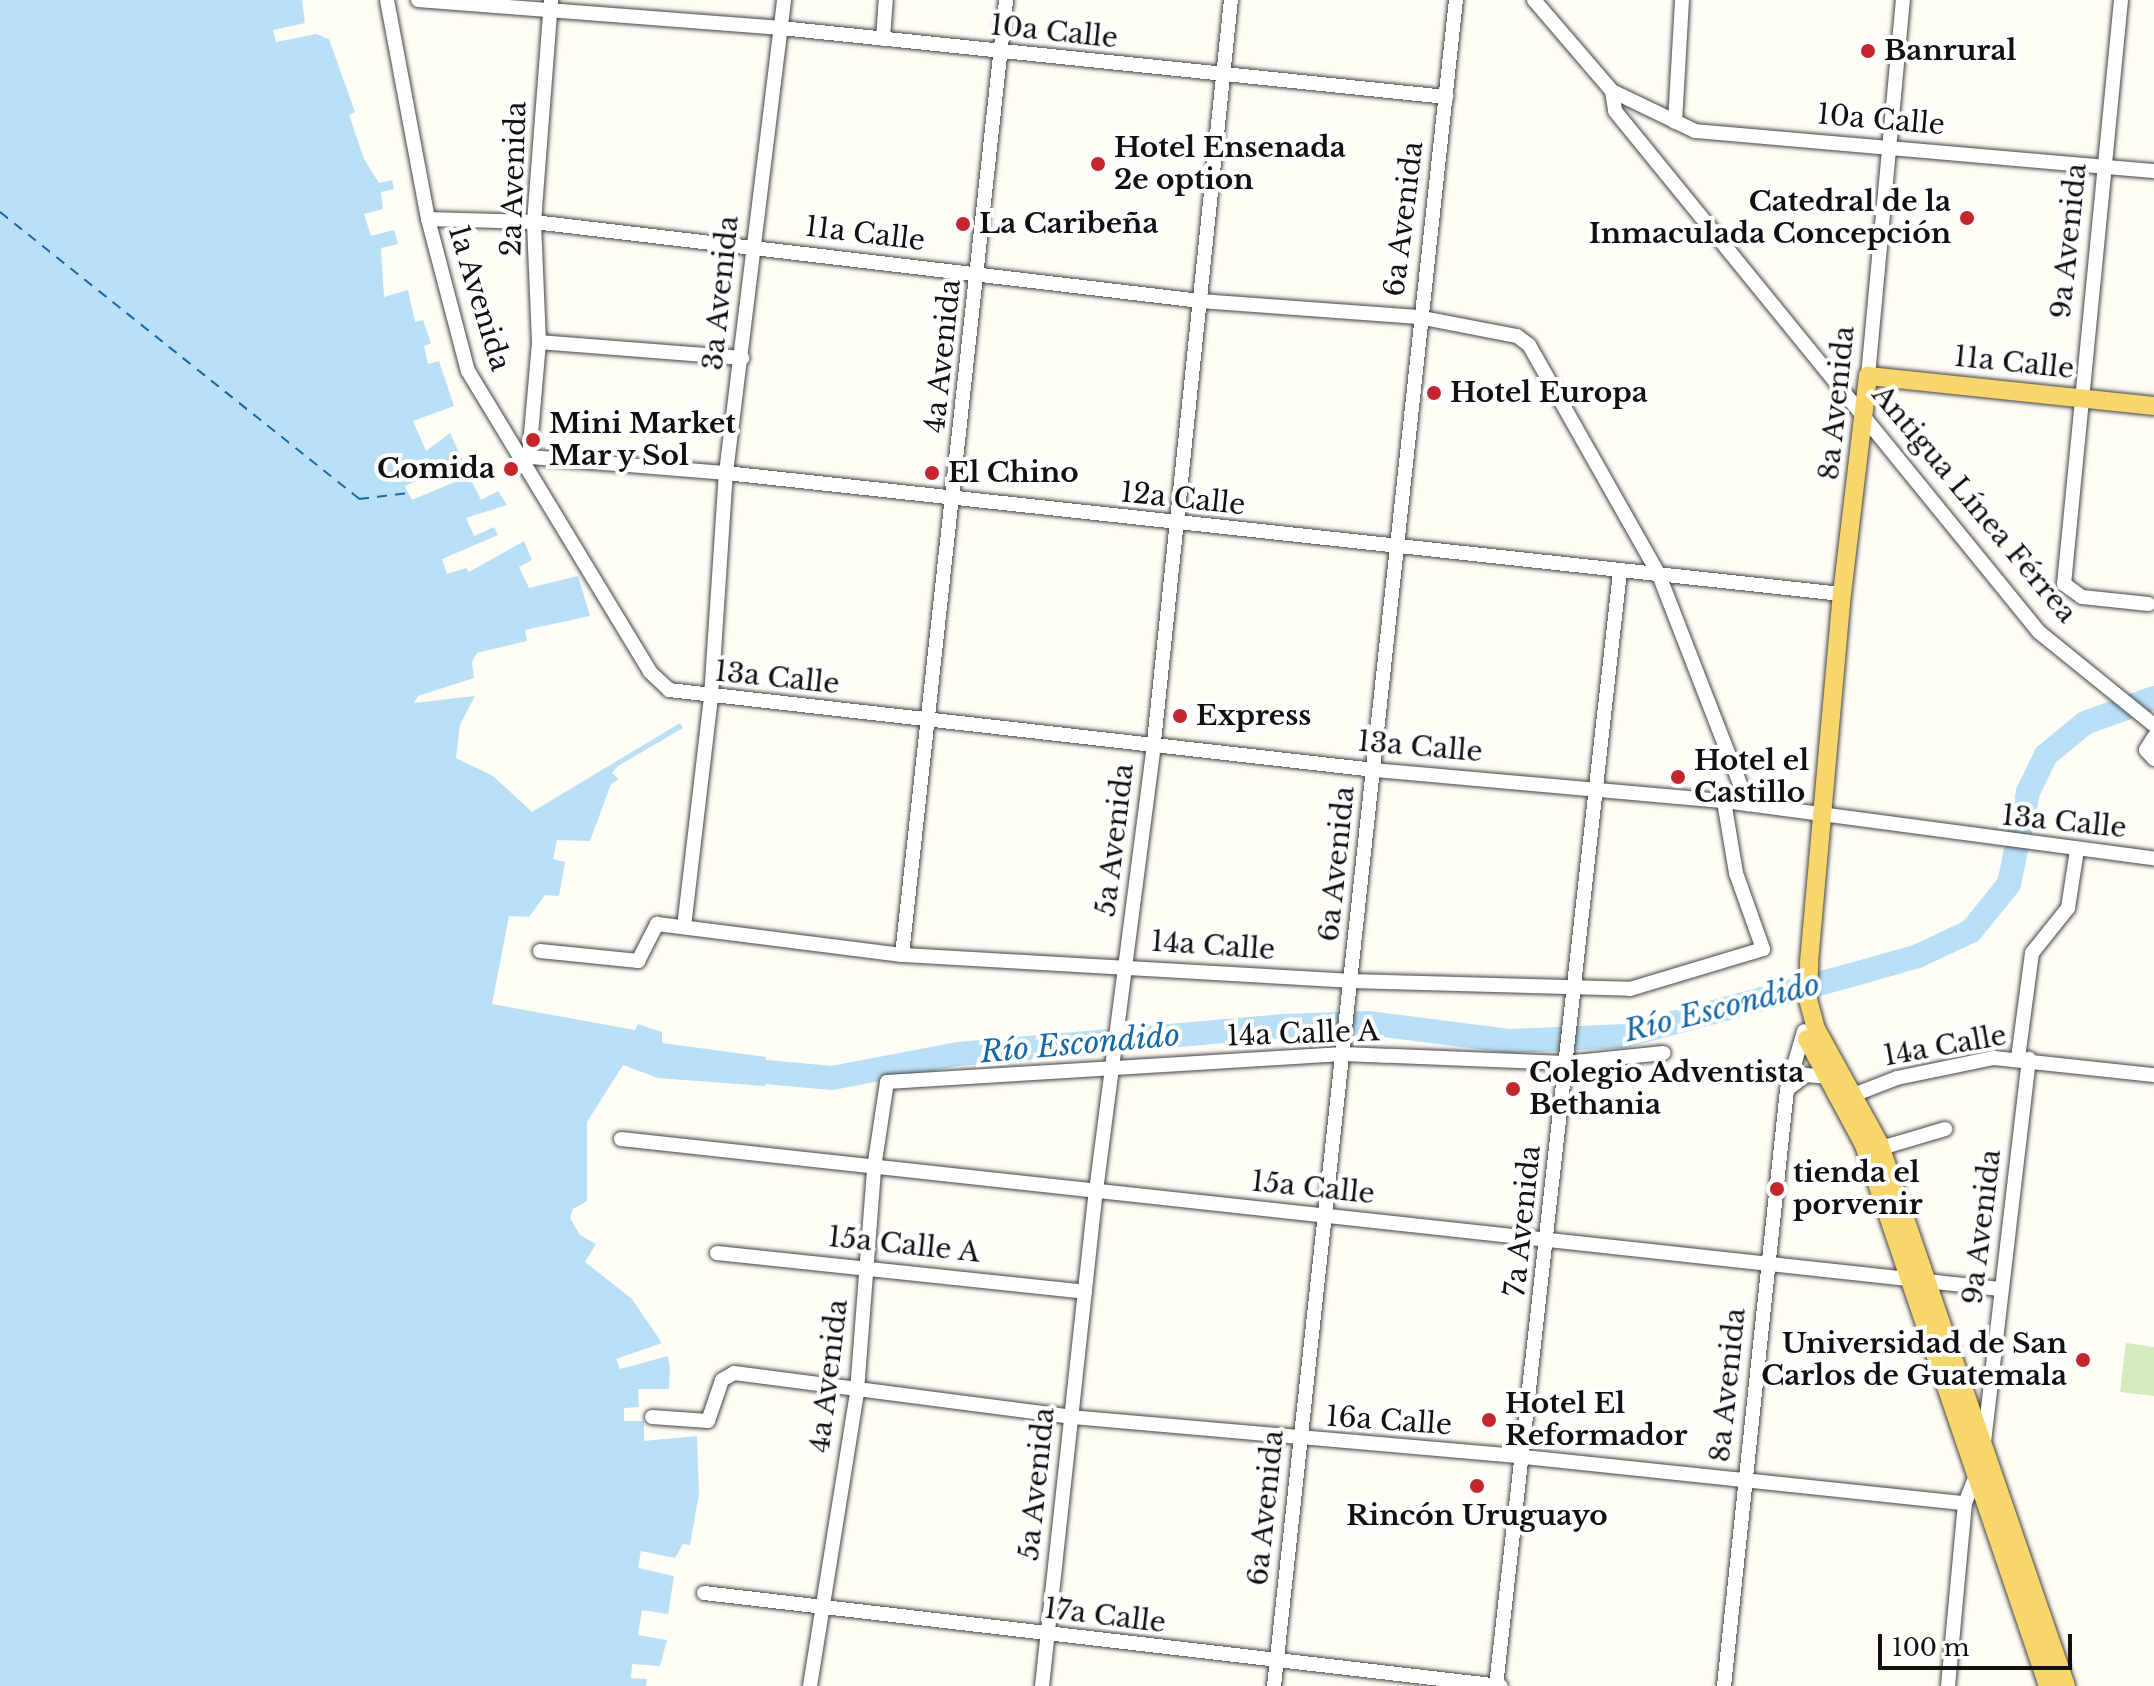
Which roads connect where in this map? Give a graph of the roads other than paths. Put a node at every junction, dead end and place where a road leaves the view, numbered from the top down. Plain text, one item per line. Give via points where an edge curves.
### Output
1 (387, 0) edge
2 (418, 0) edge
3 (784, 0) edge
4 (886, 0) edge
5 (1006, 0) edge
6 (1231, 0) edge
7 (1456, 0) edge
8 (1534, 0) edge
9 (1682, 0) edge
10 (1903, 0) edge
11 (2121, 0) edge
12 (551, 5) edge
13 (781, 28) junction
14 (883, 39) junction
15 (1001, 53) junction
16 (1223, 75) junction
17 (1612, 91) junction
18 (1446, 97) junction
19 (1675, 122) junction
20 (1892, 146) junction
21 (2103, 166) junction
22 (2154, 171) edge
23 (428, 219) junction
24 (534, 222) junction
25 (750, 248) junction
26 (978, 275) junction
27 (1200, 301) junction
28 (1418, 317) junction
29 (539, 342) junction
30 (742, 358) junction
31 (1868, 376) junction
32 (2079, 398) junction
33 (2154, 406) edge
34 (1866, 415) junction
35 (524, 456) junction
36 (726, 473) junction
37 (954, 501) junction
38 (1175, 524) junction
39 (1400, 548) junction
40 (1620, 571) junction
41 (1659, 575) junction
42 (1842, 594) junction
43 (2149, 604) dead end
44 (681, 694) joint
45 (711, 697) junction
46 (931, 722) junction
47 (2154, 725) edge
48 (2154, 737) edge
49 (1154, 742) junction
50 (2154, 759) edge
51 (1374, 770) junction
52 (1594, 787) junction
53 (1724, 801) junction
54 (1748, 804) junction
55 (1821, 812) junction
56 (2072, 849) junction
57 (2154, 858) edge
58 (684, 927) junction
59 (540, 951) dead end
60 (902, 955) junction
61 (1125, 967) junction
62 (1349, 986) junction
63 (1573, 991) junction
64 (1803, 999) junction
65 (1804, 1031) junction
66 (1343, 1052) junction
67 (1663, 1053) dead end
68 (1566, 1058) junction
69 (2023, 1058) junction
70 (1113, 1063) junction
71 (2154, 1075) edge
72 (1827, 1077) junction
73 (898, 1079) joint
74 (1787, 1090) junction
75 (1848, 1095) junction
76 (1945, 1129) dead end
77 (621, 1139) dead end
78 (1881, 1148) junction
79 (874, 1168) junction
80 (1096, 1191) junction
81 (1325, 1215) junction
82 (1548, 1237) junction
83 (717, 1253) dead end
84 (1768, 1264) junction
85 (867, 1266) junction
86 (1917, 1280) junction
87 (2000, 1289) junction
88 (1085, 1292) junction
89 (857, 1391) junction
90 (652, 1417) dead end
91 (1071, 1417) junction
92 (1299, 1440) junction
93 (1984, 1448) junction
94 (1524, 1457) junction
95 (1975, 1479) junction
96 (1746, 1480) junction
97 (1965, 1503) junction
98 (704, 1593) dead end
99 (821, 1605) junction
100 (1047, 1635) junction
101 (1277, 1662) junction
102 (810, 1686) edge
103 (1042, 1686) edge
104 (1274, 1686) edge
105 (1498, 1686) edge
106 (1724, 1686) edge
107 (1948, 1686) edge
108 (2048, 1686) edge
109 (2066, 1686) edge

1 - 23 street, 1a Avenida
2 - 12 street, 10a Calle
3 - 13 street, 3a Avenida
4 - 14 street
5 - 15 street, 4a Avenida
6 - 16 street, 5a Avenida
7 - 18 street, 6a Avenida
8 - 17 street, Antigua Línea Férrea
9 - 19 street
10 - 20 street, 8a Avenida
11 - 21 street, 9a Avenida
12 - 13 street, 10a Calle
12 - 24 street, 2a Avenida
13 - 14 street, 10a Calle
13 - 25 street, 3a Avenida
14 - 15 street, 10a Calle
15 - 16 street, 10a Calle
15 - 26 street, 4a Avenida
16 - 18 street, 10a Calle
16 - 27 street, 5a Avenida
17 - 19 street, 10a Calle
17 - 34 street, Antigua Línea Férrea via 1615,111
18 - 28 street, 6a Avenida
19 - 20 street, 10a Calle via 1695,131
20 - 21 street, 10a Calle
20 - 31 street, 8a Avenida
21 - 22 street, 10a Calle
21 - 32 street, 9a Avenida
23 - 24 street, 11a Calle
23 - 35 street, 1a Avenida via 468,371
24 - 25 street, 11a Calle
24 - 29 street, 2a Avenida
25 - 26 street, 11a Calle
25 - 30 street, 3a Avenida
26 - 27 street, 11a Calle
26 - 37 street, 4a Avenida
27 - 28 street, 11a Calle
27 - 38 street, 5a Avenida
28 - 39 street, 6a Avenida
28 - 41 street, 11a Calle via 1508,333 1529,345
29 - 30 street
29 - 35 street, 2a Avenida
30 - 36 street, 3a Avenida
31 - 32 main road, 11a Calle
31 - 34 main road, 8a Avenida
32 - 33 main road, 11a Calle
32 - 43 street, 9a Avenida via 2064,584 2082,597
34 - 42 main road, 8a Avenida
34 - 47 street, Antigua Línea Férrea via 2039,632
35 - 36 street, 12a Calle
35 - 44 street, 1a Avenida via 650,672
36 - 37 street, 12a Calle
36 - 45 street, 3a Avenida
37 - 38 street, 12a Calle
37 - 46 street, 4a Avenida
38 - 39 street, 12a Calle
38 - 49 street, 5a Avenida
39 - 40 street, 12a Calle
39 - 51 street, 6a Avenida
40 - 41 street, 12a Calle
40 - 52 street, 7a Avenida
41 - 42 street, 12a Calle
41 - 54 street
42 - 55 main road, 8a Avenida
44 - 45 street, 13a Calle
45 - 46 street, 13a Calle
45 - 58 street, 3a Avenida
46 - 49 street, 13a Calle
46 - 60 street, 4a Avenida
48 - 50 street via 2146,750
49 - 51 street, 13a Calle
49 - 61 street, 5a Avenida
51 - 52 street, 13a Calle
51 - 62 street, 6a Avenida
52 - 53 street, 13a Calle
52 - 63 street, 7a Avenida
53 - 54 street, 13a Calle
53 - 63 street, 14a Calle via 1736,873 1763,939 1760,952 1650,985
54 - 55 street, 13a Calle
55 - 56 street, 13a Calle
55 - 64 main road, 8a Avenida
56 - 57 street, 13a Calle
56 - 69 street, 9a Avenida via 2068,908 2032,953
58 - 59 street, 14a Calle via 657,924 638,961
58 - 60 street, 14a Calle
60 - 61 street, 14a Calle
61 - 62 street, 14a Calle
61 - 70 street, 5a Avenida
62 - 63 street, 14a Calle
62 - 66 street, 6a Avenida
63 - 68 street, 7a Avenida
64 - 65 main road, 8a Avenida
64 - 75 main road, 8a Avenida
65 - 72 main road, 8a Avenida
65 - 74 street, 8a Avenida
66 - 68 street, 14a Calle A
66 - 70 street, 14a Calle A
66 - 81 street, 6a Avenida
67 - 68 street, 14a Calle A
68 - 82 street, 7a Avenida
69 - 71 street, 14a Calle
69 - 75 street, 14a Calle via 1925,1070
69 - 87 street, 9a Avenida
70 - 73 street, 14a Calle A
70 - 80 street, 5a Avenida
72 - 74 street via 1806,1075
72 - 75 main road, 8a Avenida
73 - 79 street, 4a Avenida via 882,1090
74 - 84 street, 8a Avenida
75 - 78 main road
75 - 86 main road
76 - 78 street
77 - 79 street, 15a Calle
78 - 86 main road
79 - 80 street, 15a Calle
79 - 85 street, 4a Avenida
80 - 81 street, 15a Calle
80 - 88 street, 5a Avenida
81 - 82 street, 15a Calle
81 - 92 street, 6a Avenida
82 - 84 street, 15a Calle
82 - 94 street, 7a Avenida
83 - 85 street, 15a Calle A
84 - 86 street, 15a Calle
84 - 96 street, 8a Avenida
85 - 88 street, 15a Calle A
85 - 89 street, 4a Avenida
86 - 87 street, 15a Calle
86 - 93 main road
86 - 95 main road
87 - 93 street, 9a Avenida
88 - 91 street, 5a Avenida
89 - 90 street, 16a Calle via 734,1373 722,1380 708,1421
89 - 91 street, 16a Calle
89 - 99 street, 4a Avenida
91 - 92 street, 16a Calle
91 - 100 street, 5a Avenida
92 - 94 street, 16a Calle
92 - 101 street, 6a Avenida
93 - 95 street, 9a Avenida
93 - 109 main road
94 - 96 street, 16a Calle
94 - 105 street, 7a Avenida
95 - 97 street, 9a Avenida
95 - 108 main road
96 - 97 street, 16a Calle
96 - 106 street, 8a Avenida
97 - 107 street, 9a Avenida
98 - 99 street, 17a Calle
99 - 100 street, 17a Calle
99 - 102 street, 4a Avenida
100 - 101 street, 17a Calle
100 - 103 street, 5a Avenida
101 - 104 street, 6a Avenida
101 - 105 street, 17a Calle

